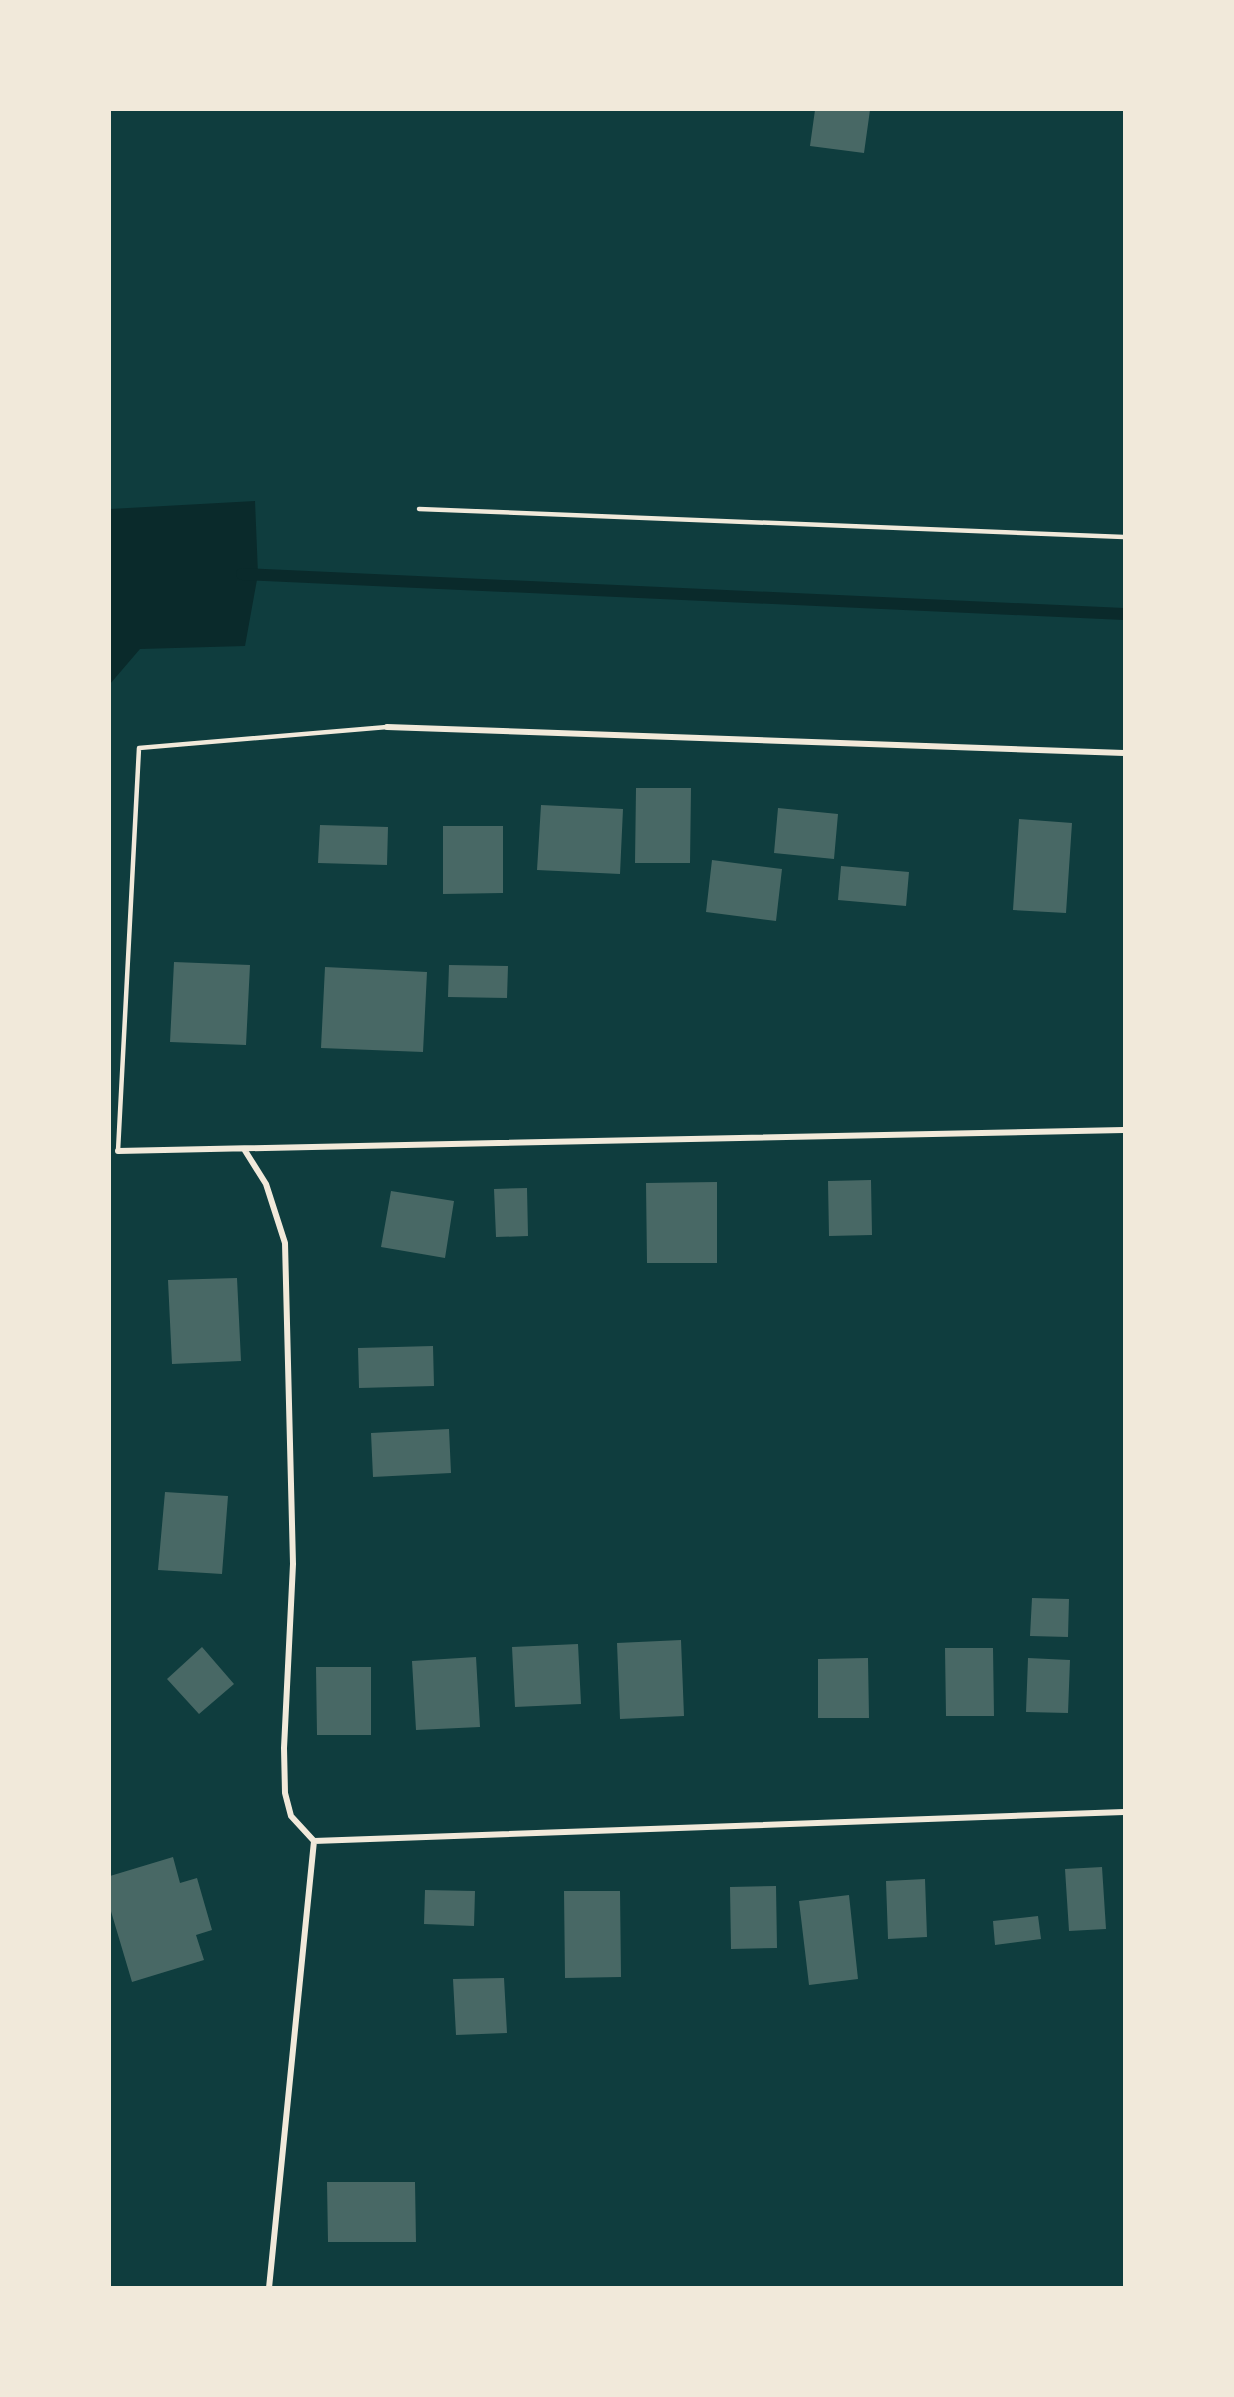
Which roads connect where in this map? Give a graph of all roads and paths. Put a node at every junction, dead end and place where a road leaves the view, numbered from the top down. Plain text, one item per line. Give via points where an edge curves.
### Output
1 (419, 509) dead end
2 (1125, 537) edge
3 (387, 727) joint
4 (1125, 753) edge
5 (1125, 1130) edge
6 (244, 1149) junction
7 (118, 1151) joint
8 (1125, 1812) edge
9 (315, 1841) junction
10 (269, 2288) edge

1 - 2 lane
3 - 4 street
3 - 7 lane via 139,748
5 - 6 street
6 - 7 street
6 - 9 street via 266,1184 285,1243 293,1564 285,1793 291,1816
8 - 9 street
9 - 10 street

